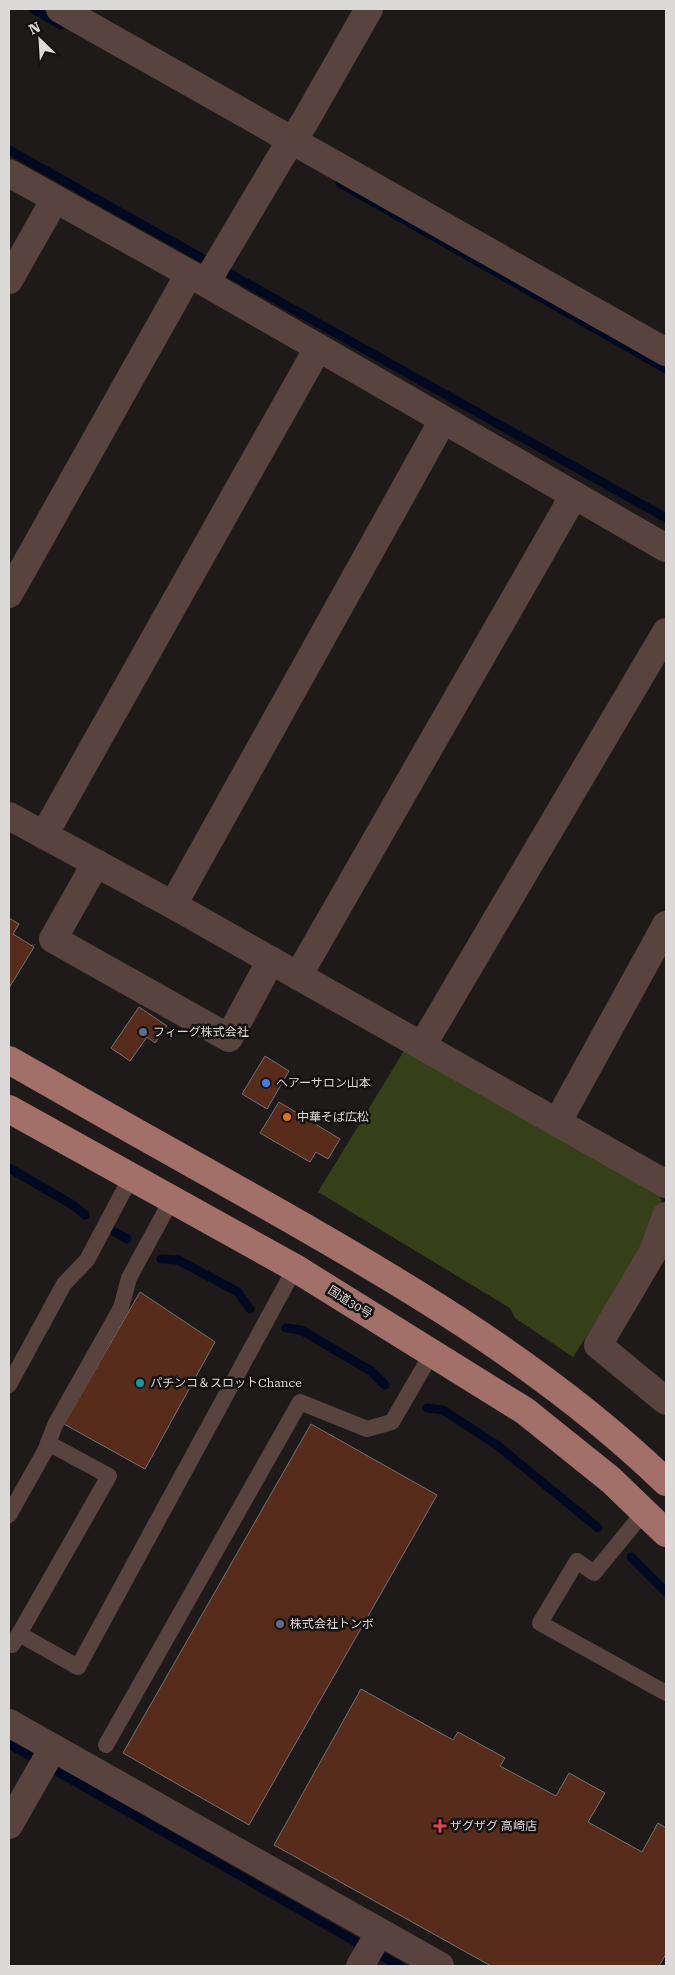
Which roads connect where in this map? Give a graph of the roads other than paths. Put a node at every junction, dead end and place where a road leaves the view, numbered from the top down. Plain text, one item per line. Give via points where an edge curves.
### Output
1 (60, 9) edge
2 (369, 9) edge
3 (287, 147) junction
4 (9, 173) edge
5 (54, 199) junction
6 (207, 271) junction
7 (9, 280) edge
8 (318, 348) junction
9 (666, 352) edge
10 (444, 420) junction
11 (574, 495) junction
12 (666, 548) edge
13 (9, 594) edge
14 (666, 632) edge
15 (9, 816) edge
16 (44, 835) junction
17 (96, 862) junction
18 (173, 905) junction
19 (666, 925) edge
20 (271, 960) junction
21 (298, 976) junction
22 (422, 1046) junction
23 (9, 1060) edge
24 (9, 1109) edge
25 (557, 1122) junction
26 (132, 1177) junction
27 (666, 1184) edge
28 (172, 1199) junction
29 (666, 1216) edge
30 (660, 1255) edge
31 (295, 1268) junction
32 (432, 1353) junction
33 (9, 1385) edge
34 (666, 1401) edge
35 (48, 1443) junction
36 (666, 1482) edge
37 (644, 1512) junction
38 (9, 1515) edge
39 (666, 1533) edge
40 (14, 1639) edge
41 (666, 1693) edge
42 (9, 1723) edge
43 (106, 1745) dead end
44 (47, 1759) junction
45 (9, 1825) edge
46 (380, 1932) junction
47 (360, 1966) edge
48 (440, 1966) edge

1 - 3 street
2 - 3 street
3 - 6 street
3 - 9 street
4 - 5 street
5 - 6 street
5 - 7 street
6 - 8 street
6 - 13 street
8 - 10 street
8 - 16 street
10 - 11 street
10 - 18 street
11 - 12 street
11 - 21 street
14 - 22 street
15 - 16 street
16 - 17 street
17 - 18 street
17 - 20 street via 53,938 220,1033 229,1038
18 - 20 street
19 - 25 street
20 - 21 street
21 - 22 street
22 - 25 street
23 - 36 highway via 332,1243 445,1311 549,1382
24 - 26 highway, 国道30号
25 - 27 street
26 - 28 highway, 国道30号
26 - 33 lane via 87,1260 64,1284
28 - 31 highway, 国道30号
28 - 35 lane via 129,1278 121,1308
29 - 30 street
30 - 34 street via 598,1345
31 - 32 highway, 国道30号
31 - 40 lane via 78,1667
32 - 37 highway, 国道30号 via 525,1412 611,1480
32 - 43 lane via 392,1422 367,1429 300,1402
35 - 38 lane
35 - 40 lane via 109,1476
37 - 39 highway, 国道30号
37 - 41 lane via 594,1573 576,1561 540,1623
42 - 44 street
44 - 45 street
44 - 46 street
46 - 47 street
46 - 48 street

